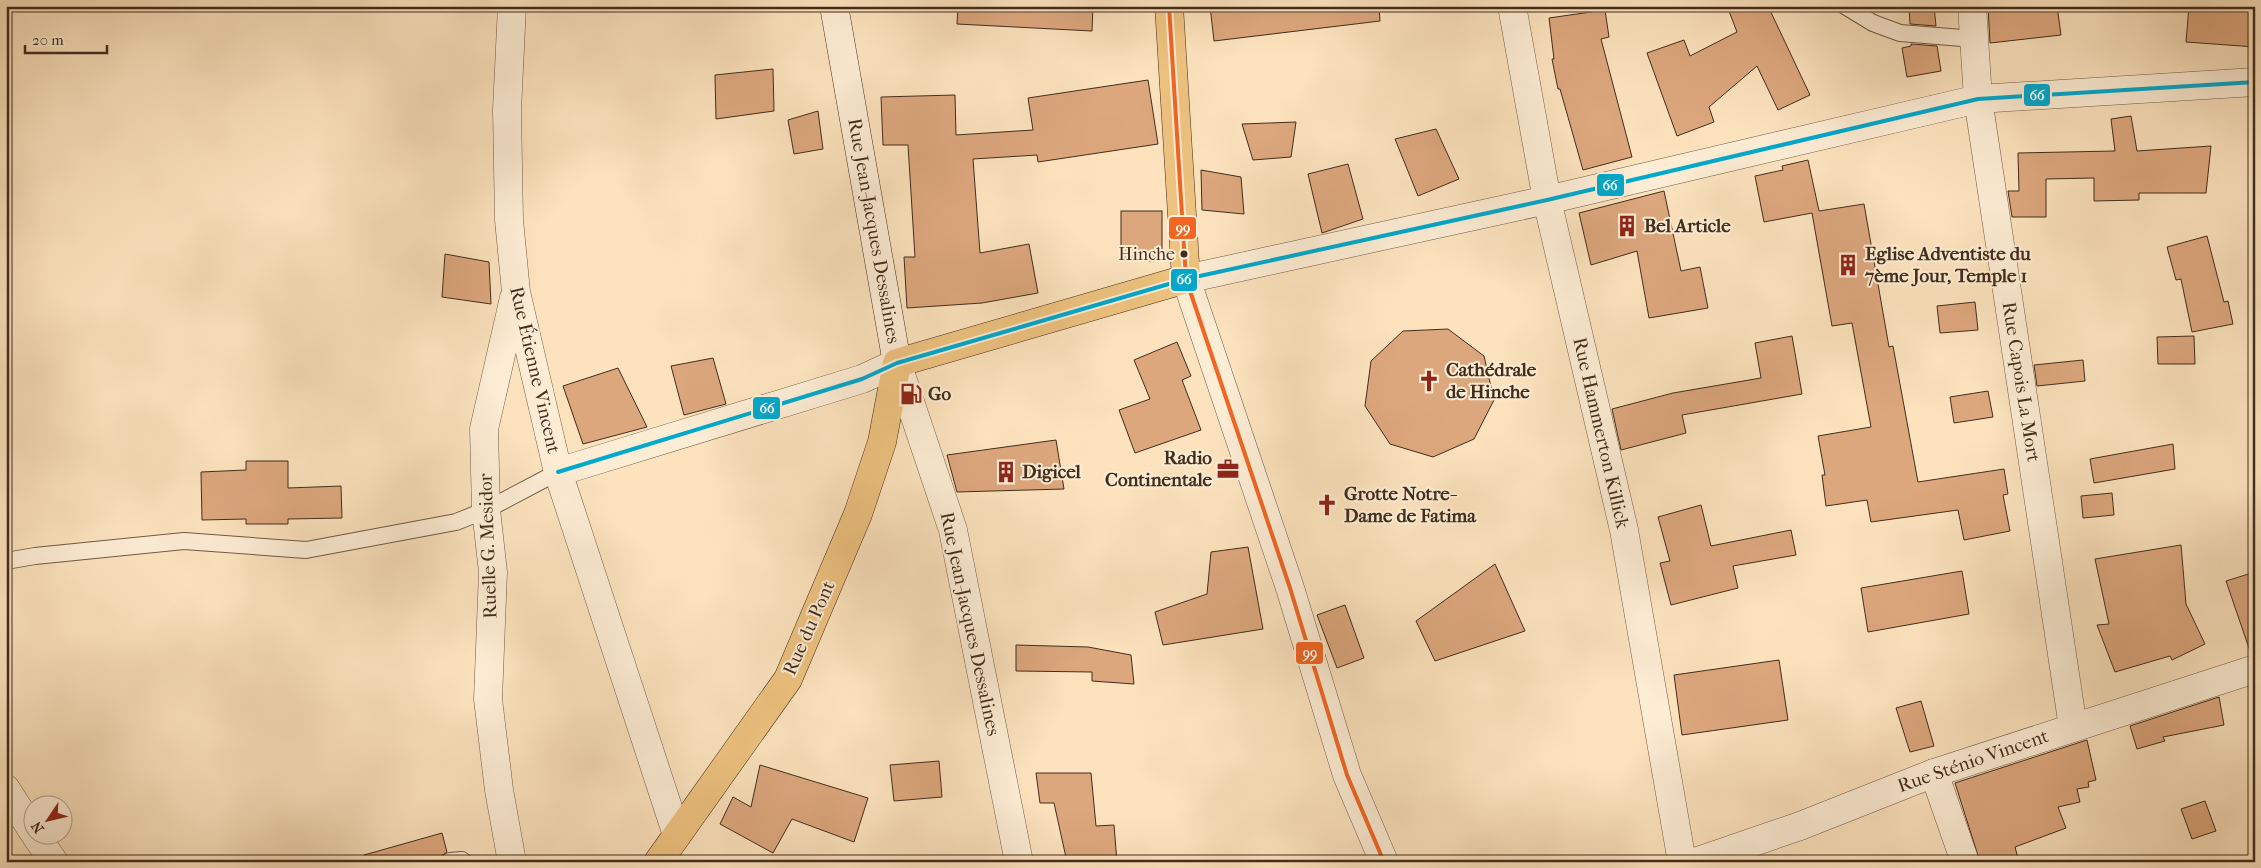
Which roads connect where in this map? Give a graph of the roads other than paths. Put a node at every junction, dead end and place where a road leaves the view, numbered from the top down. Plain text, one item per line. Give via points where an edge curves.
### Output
1 (512, 6) edge
2 (834, 6) edge
3 (1169, 6) edge
4 (1512, 6) edge
5 (1845, 6) edge
6 (1972, 6) edge
7 (1975, 39) junction
8 (2255, 82) edge
9 (1978, 99) junction
10 (1548, 200) junction
11 (1186, 279) junction
12 (516, 292) junction
13 (897, 363) junction
14 (558, 472) junction
15 (486, 510) junction
16 (6, 561) edge
17 (2255, 669) edge
18 (2073, 727) junction
19 (1934, 773) junction
20 (6, 789) edge
21 (22, 814) edge
22 (677, 835) junction
23 (43, 846) edge
24 (54, 862) edge
25 (512, 862) edge
26 (658, 862) edge
27 (1019, 862) edge
28 (1384, 862) edge
29 (1682, 862) edge
30 (1695, 862) edge
31 (1965, 862) edge

1 - 12 street, Rue Étienne Vincent via 507,110 509,220
2 - 13 street, Rue Jean-Jacques Dessalines
3 - 11 main road
4 - 10 street, Rue Hammerton Killick
5 - 7 lane via 1873,23 1900,33
6 - 7 street, Rue Capois La Mort
7 - 9 street, Rue Capois La Mort
8 - 9 street
9 - 10 street
9 - 18 street, Rue Capois La Mort
10 - 11 street
10 - 29 street, Rue Hammerton Killick via 1624,530
11 - 13 main road
11 - 28 street via 1290,588 1346,776
12 - 14 street, Rue Étienne Vincent
12 - 15 street, Ruelle G. Mesidor via 484,429
13 - 14 street via 862,379
13 - 22 main road, Rue du Pont via 882,442 858,514 788,679
13 - 27 street, Rue Jean-Jacques Dessalines via 953,530
14 - 15 lane
14 - 22 street, Rue Étienne Vincent
15 - 16 lane via 456,522 306,550 184,541
15 - 25 street, Ruelle G. Mesidor via 493,572 488,699
17 - 18 street, Rue Sténio Vincent
18 - 19 street, Rue Sténio Vincent
19 - 30 street, Rue Sténio Vincent via 1800,826
19 - 31 street
20 - 21 street
22 - 26 main road, Rue du Pont
23 - 24 street

